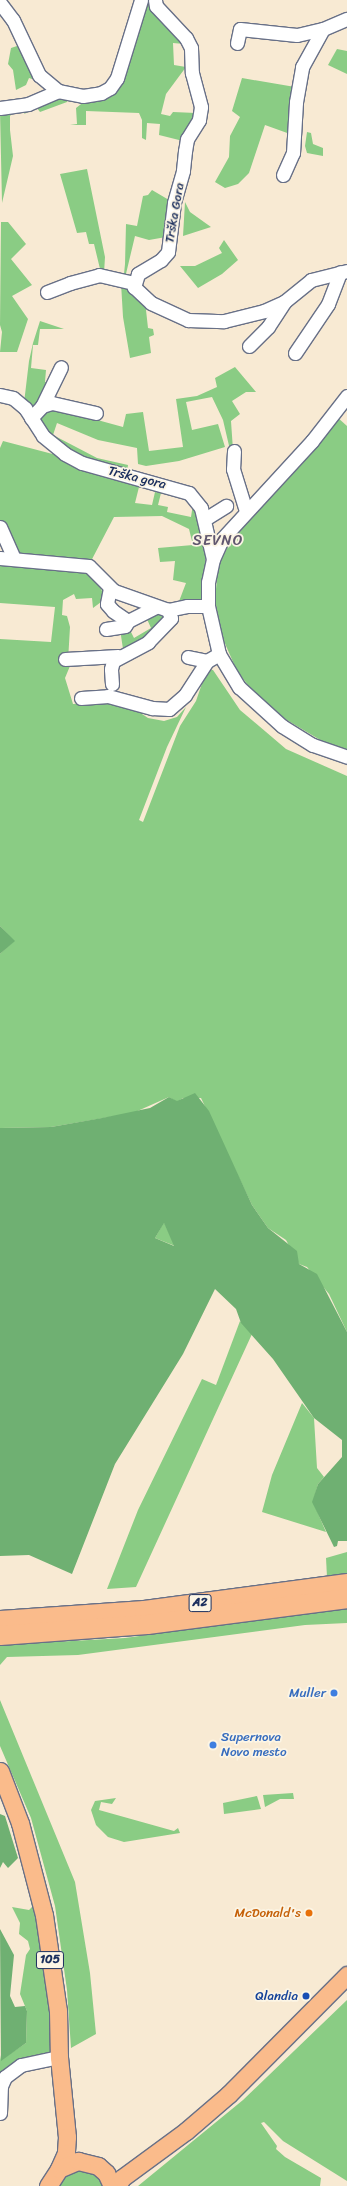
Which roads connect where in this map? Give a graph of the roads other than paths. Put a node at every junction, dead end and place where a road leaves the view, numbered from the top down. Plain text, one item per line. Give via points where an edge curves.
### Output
1 (142, 0) edge
2 (155, 0) edge
3 (0, 2) edge
4 (347, 19) edge
5 (324, 29) junction
6 (237, 43) dead end
7 (58, 91) junction
8 (0, 108) edge
9 (283, 175) dead end
10 (344, 272) edge
11 (133, 283) junction
12 (47, 292) dead end
13 (284, 302) junction
14 (249, 346) dead end
15 (295, 353) dead end
16 (61, 367) dead end
17 (0, 394) edge
18 (347, 396) edge
19 (42, 406) junction
20 (96, 413) dead end
21 (31, 418) junction
22 (234, 451) dead end
23 (226, 506) dead end
24 (246, 511) junction
25 (205, 519) junction
26 (0, 527) edge
27 (0, 558) edge
28 (14, 558) junction
29 (213, 559) junction
30 (110, 588) junction
31 (208, 606) junction
32 (162, 609) junction
33 (128, 621) junction
34 (106, 630) dead end
35 (219, 654) junction
36 (118, 656) junction
37 (188, 657) dead end
38 (65, 659) dead end
39 (207, 661) junction
40 (112, 684) dead end
41 (81, 698) dead end
42 (347, 757) edge
43 (347, 1583) edge
44 (347, 1598) edge
45 (0, 1620) edge
46 (0, 1635) edge
47 (0, 1772) edge
48 (347, 1975) edge
49 (59, 2057) junction
50 (0, 2113) edge
51 (67, 2137) junction
52 (159, 2151) junction
53 (93, 2164) junction
54 (59, 2169) junction
55 (48, 2186) edge
56 (112, 2186) edge
57 (117, 2186) edge

1 - 7 street via 123,62 110,88 90,96
2 - 11 street, Trška Gora via 156,6 186,38 191,48 192,73 201,107 199,120 187,139 183,171 174,203 168,252 161,260 138,274
3 - 7 street via 13,20 39,75
4 - 5 street
5 - 6 street via 297,35 240,29
5 - 9 street via 302,67 296,102 293,153
7 - 8 street via 28,104
10 - 13 street via 311,280
10 - 15 street via 328,304
11 - 12 street via 99,275
11 - 13 street via 151,303 188,320 224,321 249,316
13 - 14 street via 268,327
16 - 19 street
17 - 21 street, Trška gora via 13,398 25,408
18 - 24 street via 312,441
19 - 20 street via 52,403
19 - 21 street
21 - 25 street, Trška gora via 50,443 82,463 189,493 198,502
22 - 24 street via 233,469
23 - 25 street
24 - 29 street via 222,539
25 - 29 street, Trška gora
26 - 28 street
27 - 28 street
28 - 30 street via 89,566
29 - 31 street via 208,582
30 - 32 street
30 - 33 street via 107,604
31 - 32 street
31 - 35 street
32 - 33 street
32 - 36 street via 171,618 148,642
33 - 34 street via 125,626
35 - 39 street
35 - 42 street via 239,687 282,726 313,745
36 - 38 street
36 - 40 street via 111,669
37 - 39 street
39 - 41 street via 185,695 169,709 152,708 117,697
43 - 45 highway, A2 via 144,1610
44 - 46 highway, A2 via 147,1624
47 - 49 main road, 105 via 20,1823 44,1915 58,2012
48 - 52 main road via 229,2094
49 - 50 street via 21,2065 5,2077 1,2086
49 - 51 main road, 105
51 - 53 main road, 105 via 73,2148
51 - 54 main road, 105 via 66,2153
52 - 53 main road via 117,2170
52 - 57 main road via 122,2178
53 - 54 main road via 78,2161
53 - 56 main road, 105 via 106,2173
54 - 55 main road, 105

